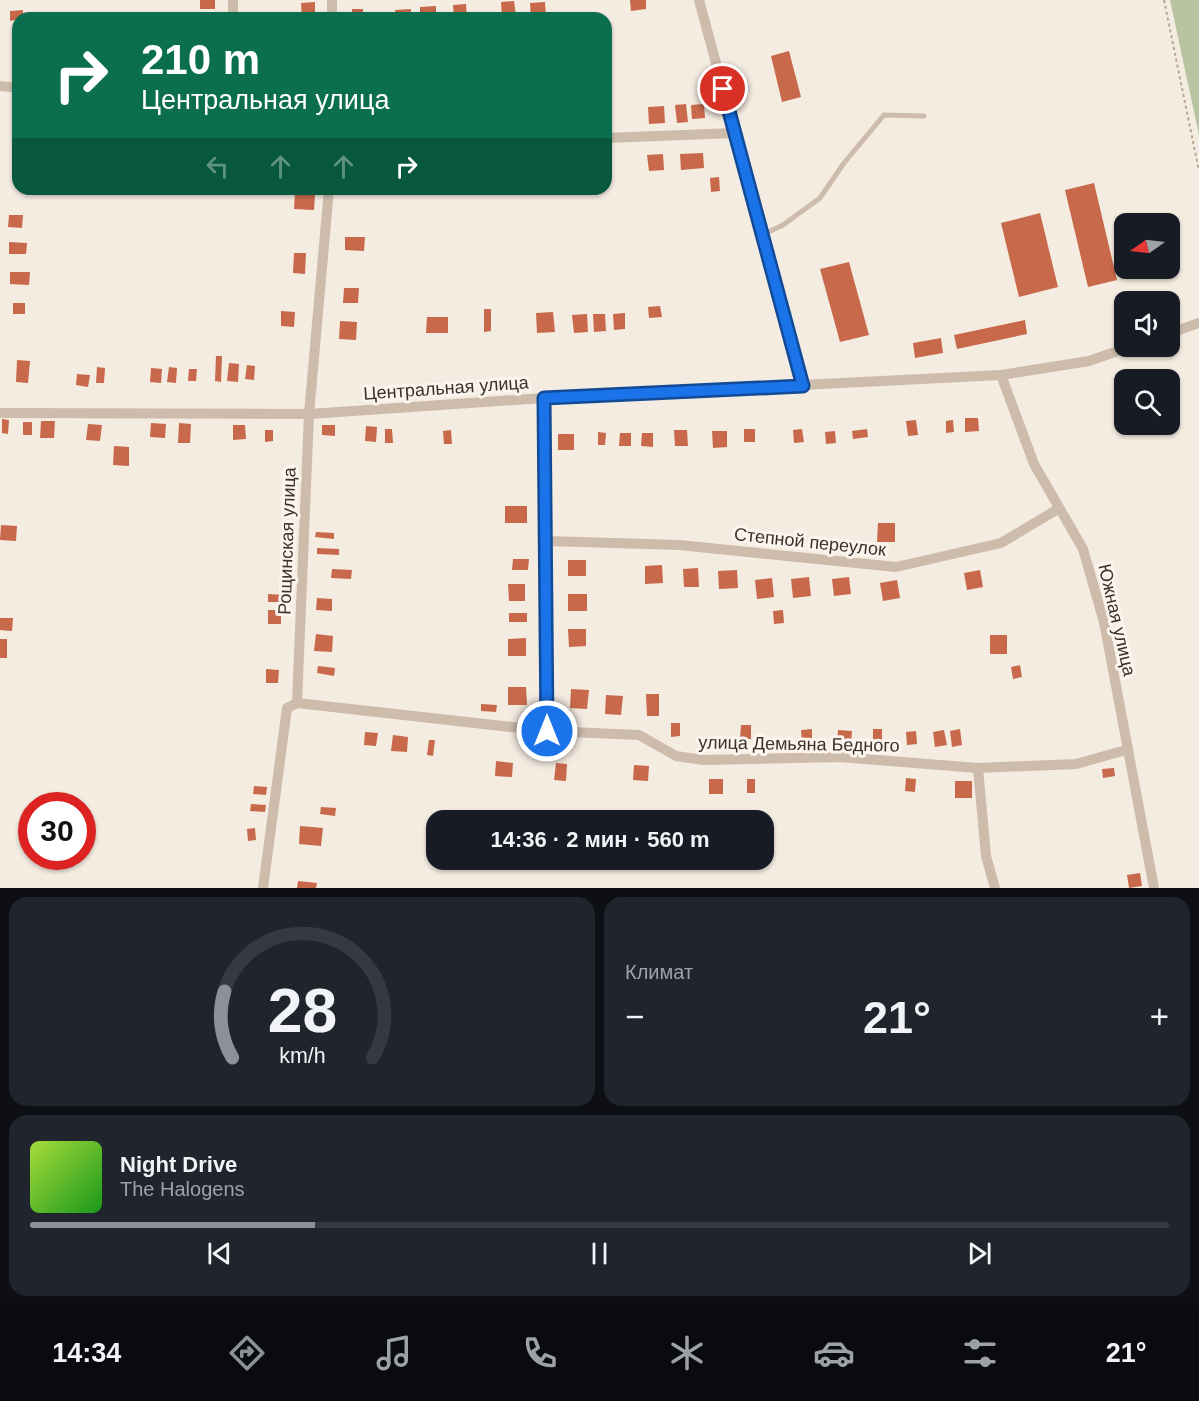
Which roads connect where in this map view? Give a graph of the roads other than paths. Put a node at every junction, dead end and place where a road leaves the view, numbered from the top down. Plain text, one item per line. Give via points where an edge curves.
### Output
1 (699, 0) edge
2 (924, 116) dead end
3 (735, 133) junction
4 (612, 138) edge
5 (328, 195) edge
6 (764, 234) junction
7 (1199, 323) edge
8 (1180, 330) edge
9 (1114, 352) edge
10 (1001, 375) junction
11 (803, 386) junction
12 (544, 398) junction
13 (0, 413) edge
14 (309, 414) junction
15 (1058, 509) junction
16 (547, 541) junction
17 (297, 703) junction
18 (547, 731) junction
19 (1126, 750) junction
20 (978, 768) junction
21 (263, 888) edge
22 (995, 888) edge
23 (1154, 888) edge

1 - 3 street
2 - 6 lane via 884,115 819,198
3 - 4 street
3 - 6 street
5 - 14 street, Рощинская улица
6 - 11 street
7 - 8 street
9 - 10 street, Центральная улица via 1089,361
10 - 11 street, Центральная улица
10 - 15 street, Южная улица via 1034,464
11 - 12 street, Центральная улица
12 - 14 street, Центральная улица
12 - 16 street
13 - 14 street, Центральная улица
14 - 17 street, Рощинская улица
15 - 16 street, Степной переулок via 1002,543 896,567 679,545
15 - 19 street, Южная улица via 1083,549 1104,622
16 - 18 street
17 - 18 street, улица Демьяна Бедного
17 - 21 street, Рощинская улица via 287,708
18 - 20 street, улица Демьяна Бедного via 639,735 676,756 703,760 839,757
19 - 20 street, улица Демьяна Бедного via 1076,764
19 - 23 street, Южная улица
20 - 22 street via 986,856

